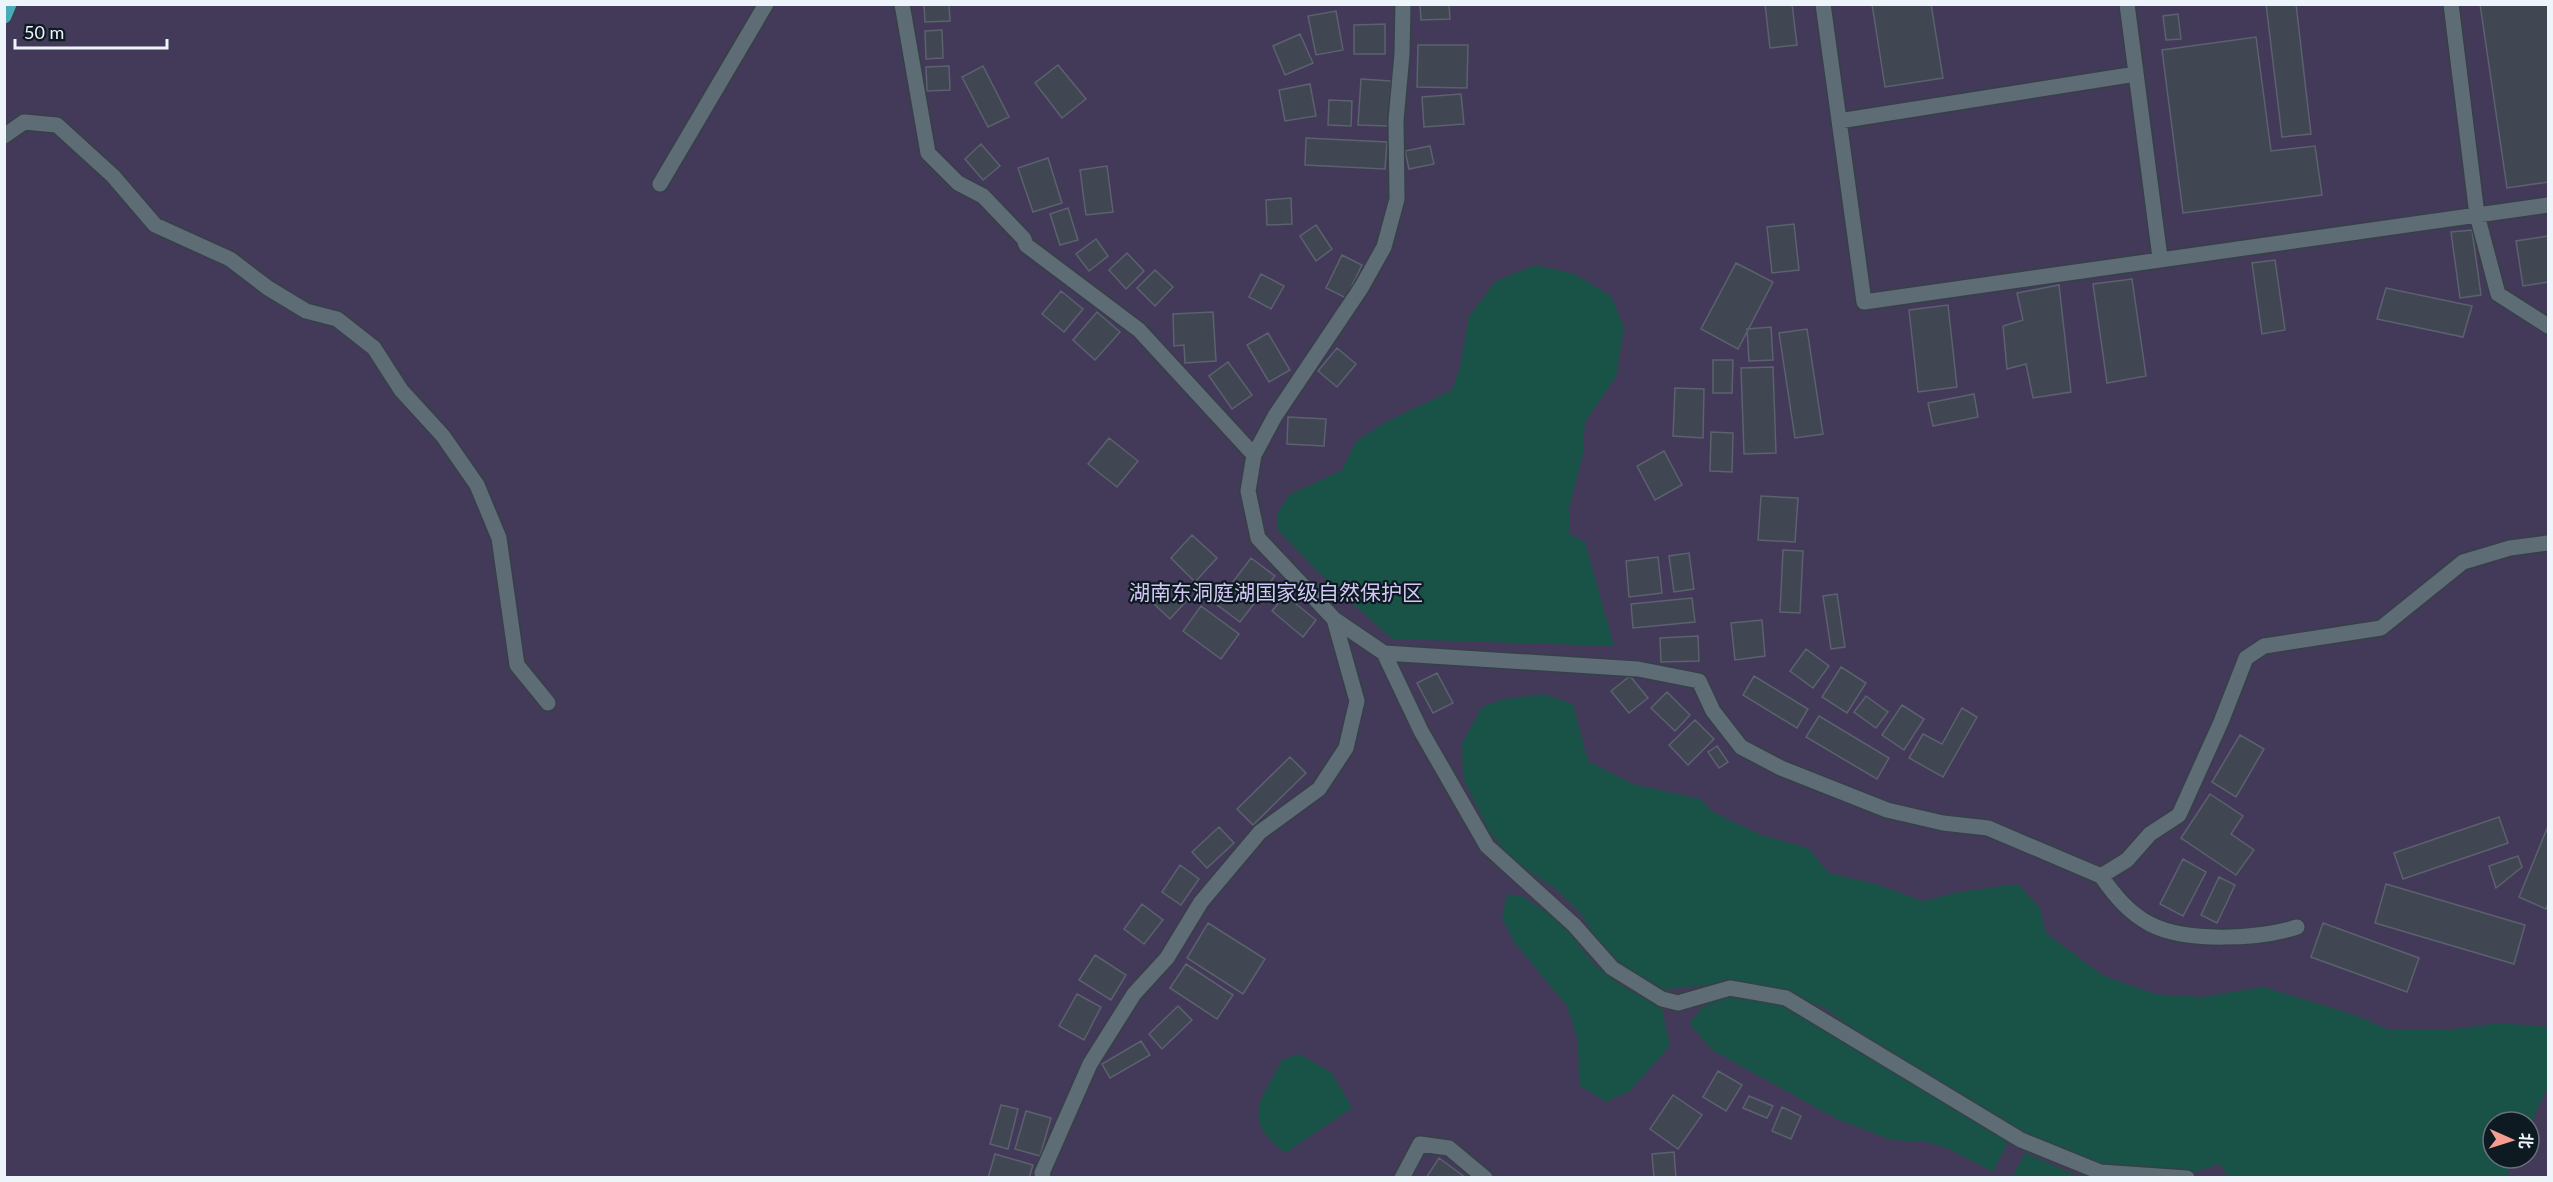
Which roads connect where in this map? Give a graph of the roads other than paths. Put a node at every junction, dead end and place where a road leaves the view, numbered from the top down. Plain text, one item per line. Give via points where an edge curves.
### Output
1 (9, 4) edge
2 (766, 4) edge
3 (902, 4) edge
4 (1403, 4) edge
5 (1823, 4) edge
6 (2127, 4) edge
7 (2451, 4) edge
8 (4, 16) edge
9 (2136, 74) junction
10 (1839, 121) junction
11 (4, 135) edge
12 (660, 184) dead end
13 (2548, 205) edge
14 (2477, 215) junction
15 (2160, 258) junction
16 (2548, 326) edge
17 (1254, 455) junction
18 (2548, 543) edge
19 (1335, 619) junction
20 (1384, 653) junction
21 (548, 704) dead end
22 (2101, 876) junction
23 (2297, 927) dead end
24 (1043, 1178) edge
25 (1402, 1178) edge
26 (1485, 1178) edge
27 (2187, 1178) edge

1 - 8 main road
2 - 12 street
3 - 17 street via 928,153 958,183 983,196 1026,245 1138,330
4 - 17 street via 1396,120 1397,199 1384,247
5 - 10 street
6 - 9 street
7 - 14 street
9 - 10 street
9 - 15 street
10 - 15 street via 1864,302
11 - 21 street via 24,122 57,125 113,176 155,225 230,259 306,311 337,319 374,348 401,390 443,436 477,485 499,538 517,665
13 - 14 street
14 - 15 street
14 - 16 street via 2498,294
17 - 19 street via 1248,491 1258,538
18 - 22 street via 2510,548 2463,562 2381,627 2264,646 2246,658 2179,814 2150,834 2127,860
19 - 20 street
19 - 24 street via 1357,701 1346,748 1318,789 1260,832 1201,902 1167,958 1134,994 1080,1083
20 - 22 street via 1638,669 1699,681 1713,711 1741,747 1780,768 1887,810 1943,823 1989,828
20 - 27 street via 1421,731 1487,846 1574,925 1612,968 1662,999 1678,1003 1730,988 1786,998 2021,1140 2100,1172
22 - 23 street via 2121,903 2152,925 2202,938 2276,934
25 - 26 street via 1420,1144 1449,1148

